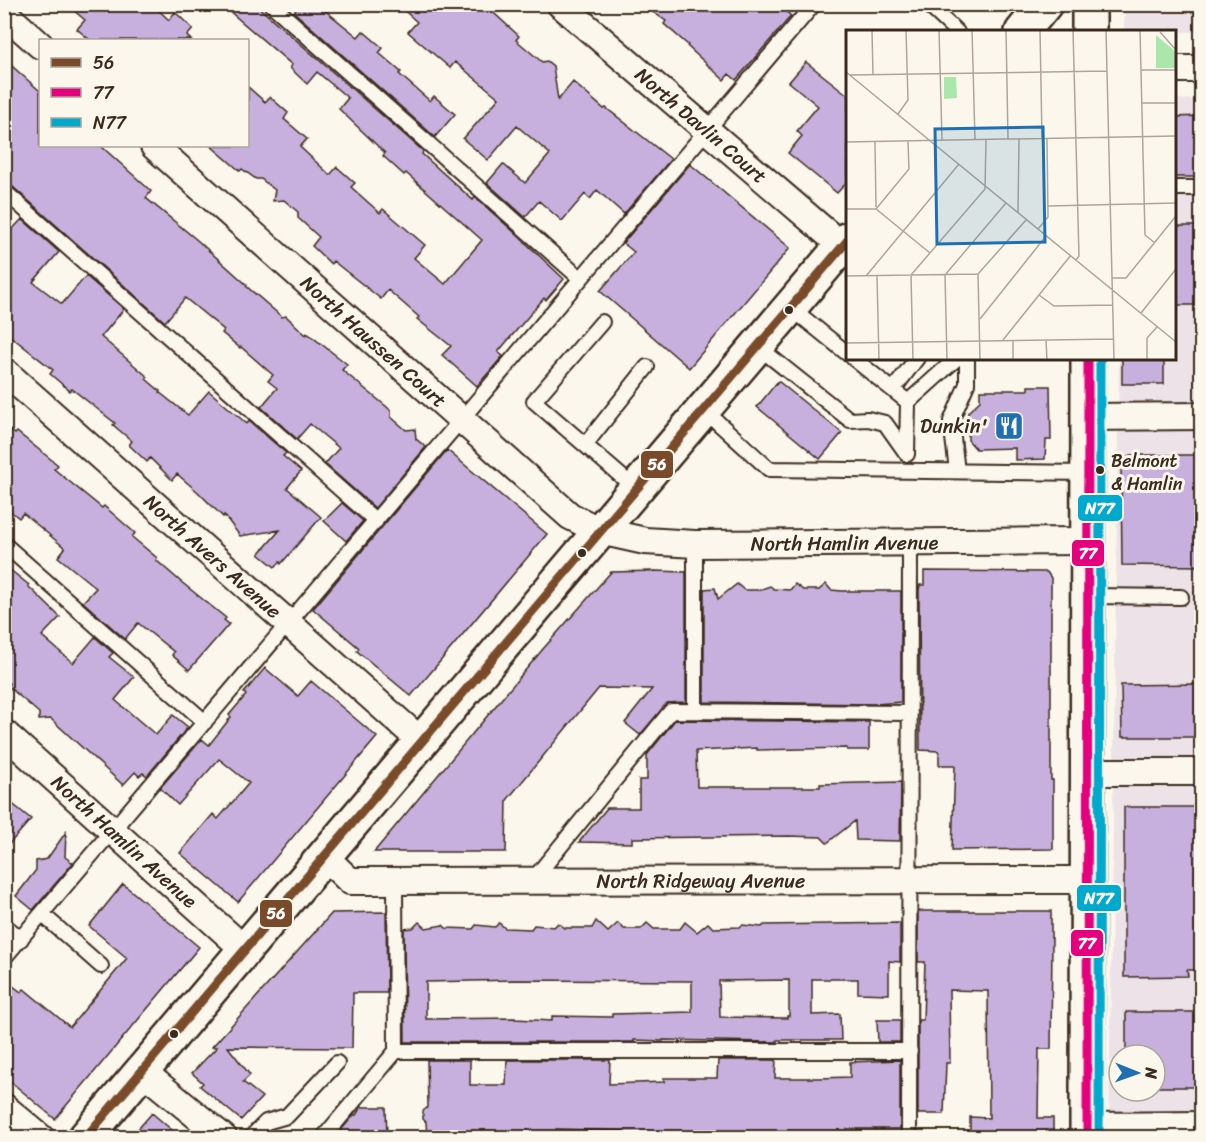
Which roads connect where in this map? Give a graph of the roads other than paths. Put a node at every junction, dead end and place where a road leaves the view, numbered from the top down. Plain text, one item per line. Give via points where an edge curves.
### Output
1 (272, 4) edge
2 (560, 4) edge
3 (814, 4) edge
4 (927, 4) edge
5 (1044, 4) edge
6 (1089, 4) edge
7 (4, 13) edge
8 (955, 30) edge
9 (1024, 30) edge
10 (1089, 30) edge
11 (39, 44) edge
12 (1176, 69) edge
13 (1202, 69) edge
14 (707, 130) junction
15 (155, 147) edge
16 (1176, 188) edge
17 (1202, 188) edge
18 (4, 192) edge
19 (846, 245) edge
20 (581, 279) junction
21 (790, 307) junction
22 (602, 322) dead end
23 (757, 346) junction
24 (846, 352) edge
25 (855, 360) edge
26 (915, 360) edge
27 (955, 360) edge
28 (967, 360) edge
29 (1088, 360) edge
30 (646, 367) dead end
31 (4, 371) edge
32 (892, 390) junction
33 (908, 402) junction
34 (703, 409) junction
35 (1202, 416) edge
36 (1088, 417) junction
37 (462, 420) junction
38 (585, 445) junction
39 (907, 454) junction
40 (907, 470) junction
41 (957, 471) junction
42 (1088, 473) junction
43 (636, 489) junction
44 (376, 521) junction
45 (600, 531) junction
46 (1088, 541) junction
47 (910, 542) junction
48 (695, 543) junction
49 (4, 544) edge
50 (1088, 596) junction
51 (1181, 597) dead end
52 (289, 624) junction
53 (695, 711) junction
54 (910, 713) junction
55 (205, 722) junction
56 (4, 733) edge
57 (421, 741) junction
58 (1088, 772) junction
59 (1202, 772) edge
60 (113, 831) junction
61 (324, 856) junction
62 (910, 880) junction
63 (1088, 880) junction
64 (395, 881) junction
65 (532, 881) junction
66 (42, 914) junction
67 (4, 925) edge
68 (21, 939) junction
69 (244, 949) junction
70 (4, 958) edge
71 (101, 966) dead end
72 (396, 1051) junction
73 (910, 1051) junction
74 (338, 1063) dead end
75 (142, 1071) junction
76 (4, 1107) edge
77 (1202, 1125) edge
78 (1087, 1132) edge
79 (41, 1137) edge
80 (85, 1137) edge
81 (224, 1137) edge
82 (250, 1137) edge
83 (323, 1137) edge
84 (909, 1137) edge

1 - 20 lane
2 - 14 street, North Davlin Court
3 - 14 lane
4 - 8 lane
5 - 9 main road
6 - 10 main road
7 - 11 street
12 - 13 street
14 - 19 street, North Davlin Court
14 - 20 lane
15 - 37 street, North Haussen Court
16 - 17 lane
18 - 44 lane
19 - 21 main road
20 - 37 lane
21 - 23 main road
21 - 24 lane
22 - 38 lane via 534,401
23 - 34 main road
23 - 39 lane via 850,420 885,423
25 - 32 lane
26 - 32 lane
27 - 33 lane
28 - 41 lane via 967,384 951,421
29 - 36 main road
30 - 38 lane
31 - 52 street, North Avers Avenue
32 - 33 lane
33 - 39 lane
34 - 40 lane via 770,469
34 - 43 main road
35 - 36 street
36 - 42 main road
37 - 44 lane
37 - 45 street, North Haussen Court via 570,516
38 - 43 lane
39 - 40 lane
40 - 41 lane
41 - 42 lane
42 - 46 main road
43 - 45 main road
44 - 52 lane
45 - 48 street, North Hamlin Avenue via 645,541
45 - 57 main road
46 - 47 street, North Hamlin Avenue
46 - 50 main road
47 - 48 street, North Hamlin Avenue
47 - 54 lane
48 - 53 lane
49 - 55 lane
50 - 51 lane
50 - 58 main road
52 - 55 lane
52 - 57 street, North Avers Avenue
53 - 54 lane
53 - 65 lane via 671,711
54 - 62 lane
55 - 60 lane
56 - 60 street, North Hamlin Avenue
57 - 61 main road
58 - 59 street
58 - 63 main road
60 - 66 lane
60 - 69 street, North Hamlin Avenue
61 - 64 street, North Ridgeway Avenue via 350,881
61 - 69 main road
62 - 63 street, North Ridgeway Avenue
62 - 65 street, North Ridgeway Avenue
62 - 73 lane
63 - 78 main road
64 - 65 street, North Ridgeway Avenue
64 - 72 lane
66 - 68 lane
66 - 71 lane
67 - 68 lane
68 - 70 lane
69 - 75 main road
72 - 73 lane
72 - 83 lane
73 - 84 lane
74 - 82 lane via 287,1116 266,1122
75 - 80 main road
75 - 81 street
76 - 79 street
77 - 78 street

